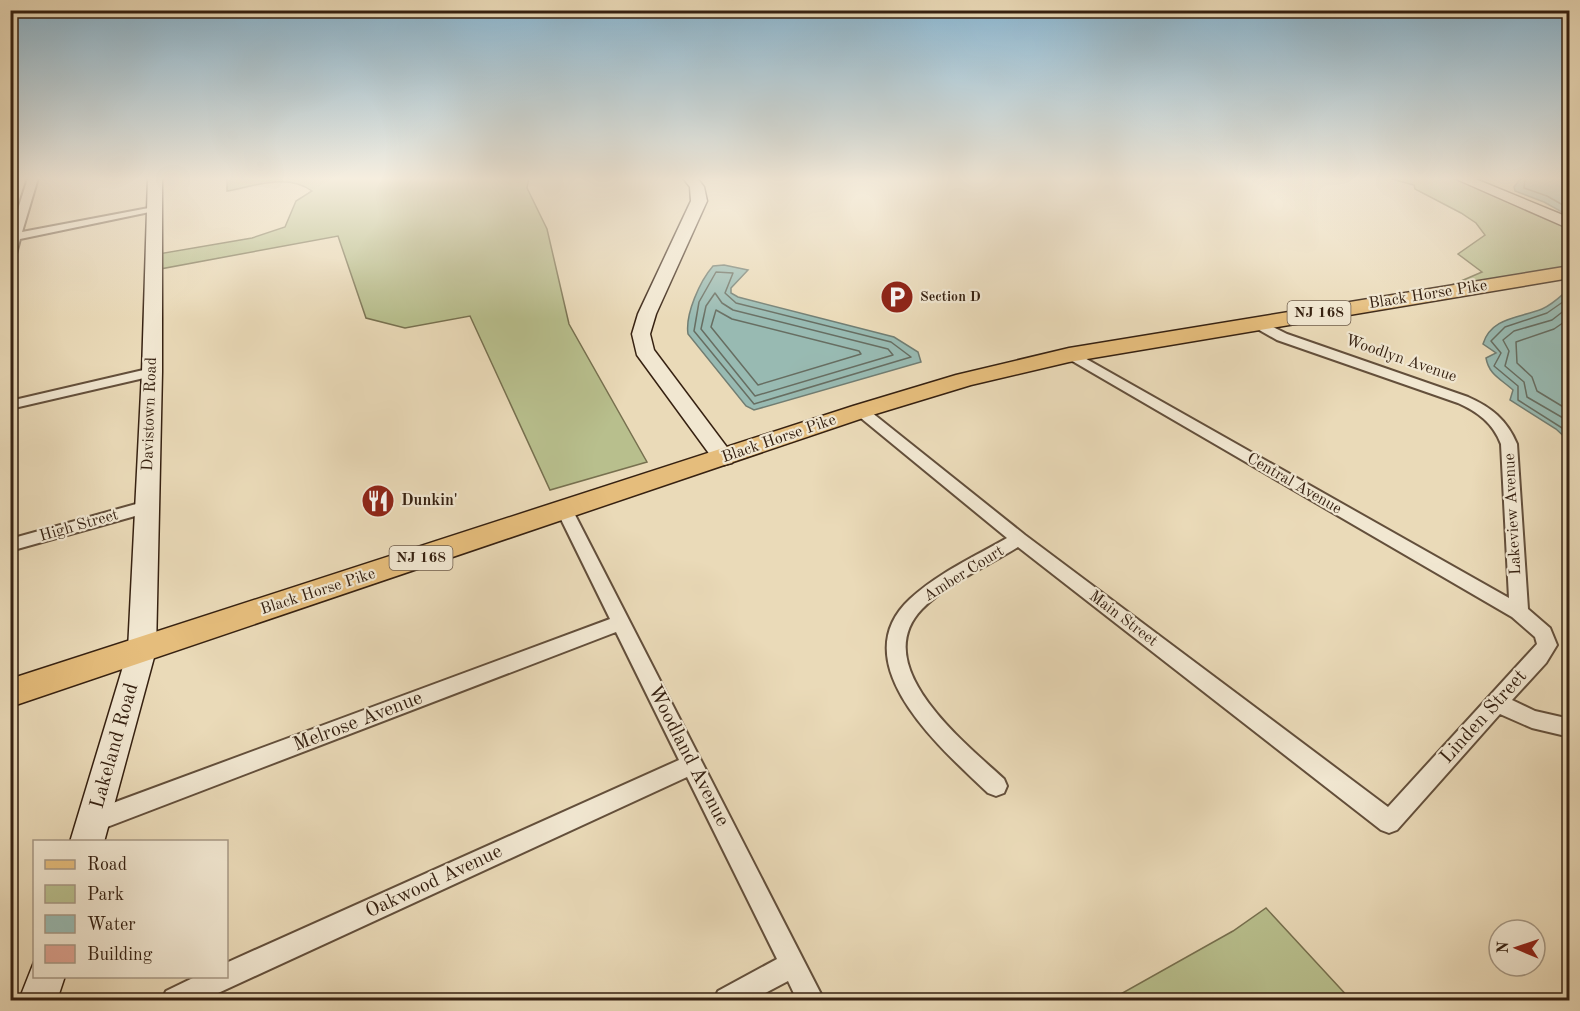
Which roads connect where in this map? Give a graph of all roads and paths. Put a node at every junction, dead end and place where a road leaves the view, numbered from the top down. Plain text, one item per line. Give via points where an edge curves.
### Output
1 (78, 225) edge
2 (154, 225) edge
3 (688, 225) edge
4 (13, 238) edge
5 (10, 254) edge
6 (1569, 272) edge
7 (1259, 324) junction
8 (1069, 356) junction
9 (152, 372) junction
10 (10, 405) edge
11 (861, 411) junction
12 (1497, 420) joint
13 (724, 458) junction
14 (147, 507) junction
15 (566, 512) junction
16 (1019, 539) junction
17 (10, 545) edge
18 (1519, 612) junction
19 (621, 622) junction
20 (142, 650) junction
21 (10, 693) edge
22 (1498, 703) junction
23 (1569, 728) edge
24 (692, 764) junction
25 (996, 786) dead end
26 (1389, 822) joint
27 (91, 831) edge
28 (793, 964) junction
29 (228, 976) edge
30 (45, 978) edge
31 (223, 978) edge
32 (38, 1000) edge
33 (175, 1000) edge
34 (727, 1000) edge
35 (811, 1000) edge

1 - 4 street
2 - 9 street, Davistown Road
3 - 13 street via 642,326 642,342 650,363
4 - 5 street
6 - 7 main road, Black Horse Pike / NJ 168
7 - 8 main road, Black Horse Pike / NJ 168
7 - 12 street, Woodlyn Avenue via 1282,337 1463,400
8 - 11 main road, Black Horse Pike / NJ 168 via 954,382
8 - 18 street, Central Avenue
9 - 10 street
9 - 14 street, Davistown Road
11 - 13 main road, Black Horse Pike / NJ 168
11 - 16 street, Main Street
12 - 18 street, Lakeview Avenue via 1509,444
13 - 15 main road, Black Horse Pike / NJ 168
14 - 17 street, High Street
14 - 20 street, Davistown Road
15 - 19 street, Woodland Avenue
15 - 20 main road, Black Horse Pike / NJ 168
16 - 25 street, Amber Court via 919,602 902,624 897,645 900,674 914,702
16 - 26 street, Main Street
18 - 22 street, Linden Street via 1543,633 1547,645
19 - 24 street, Woodland Avenue
19 - 27 street, Melrose Avenue
20 - 21 main road, Black Horse Pike / NJ 168
20 - 27 street, Lakeland Road
22 - 23 street via 1532,719
22 - 26 street, Linden Street
24 - 28 street, Woodland Avenue
24 - 29 street, Oakwood Avenue
28 - 34 street
28 - 35 street, Woodland Avenue
30 - 32 street
31 - 33 street, Oakwood Avenue

